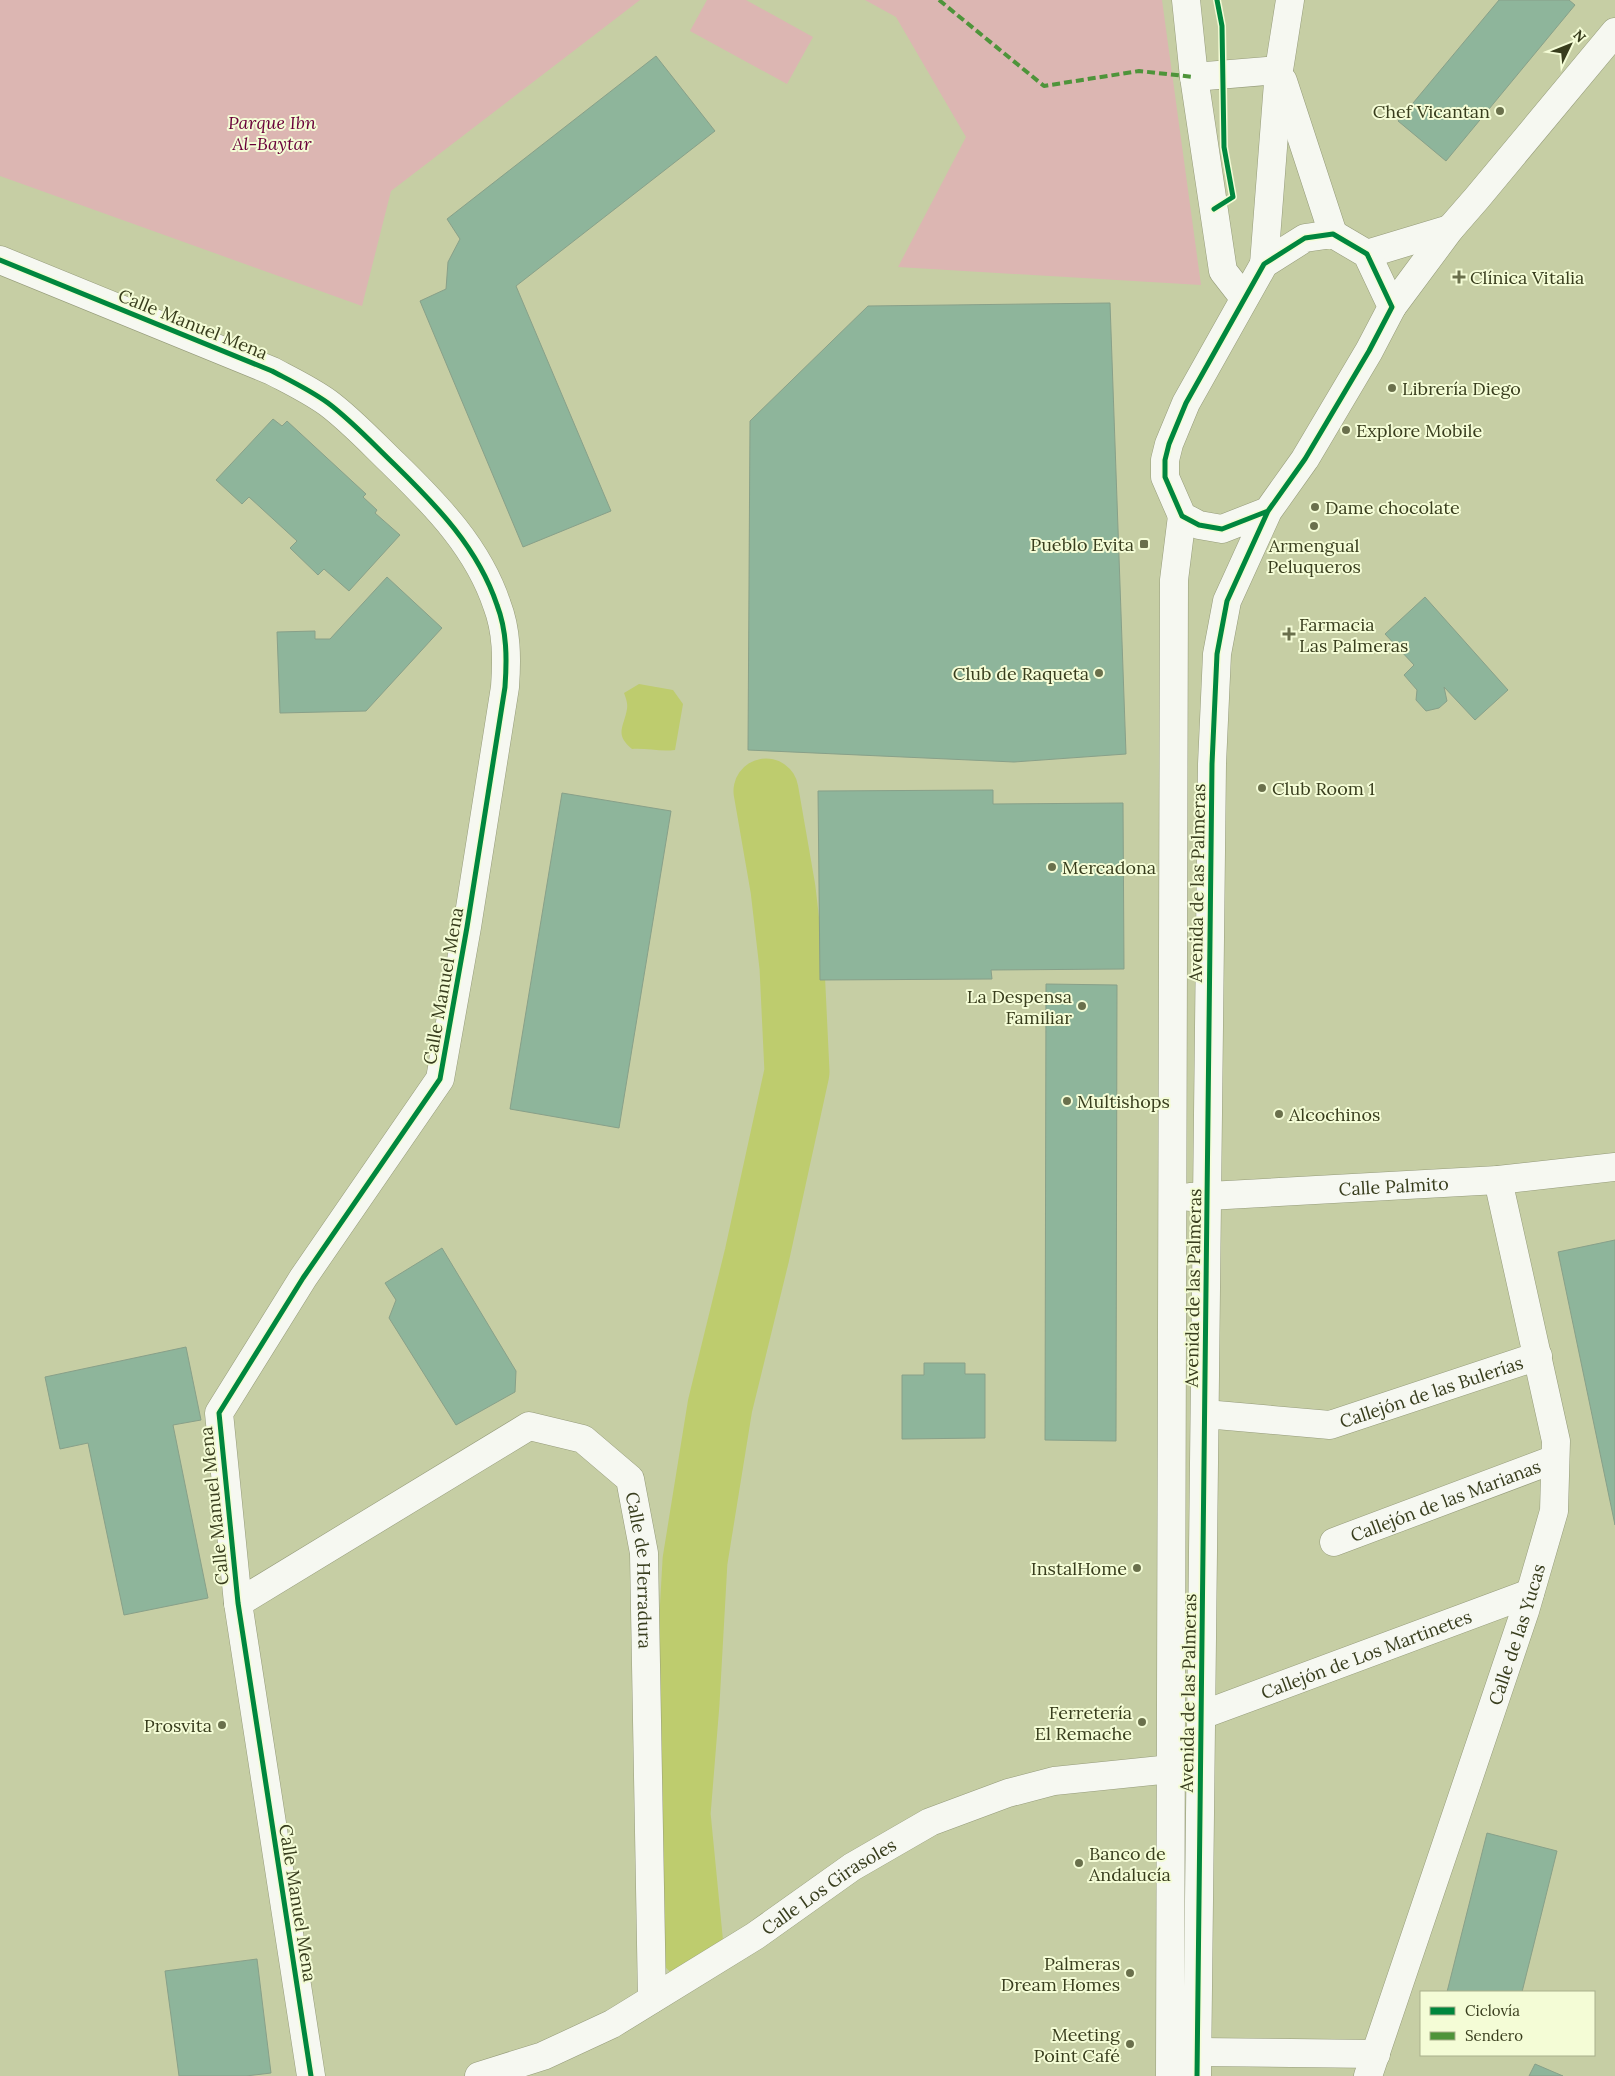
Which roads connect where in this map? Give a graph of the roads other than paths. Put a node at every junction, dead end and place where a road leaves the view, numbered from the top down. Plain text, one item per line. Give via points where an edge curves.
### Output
1 (1186, 0) edge
2 (1290, 0) edge
3 (1615, 32) edge
4 (1279, 70) junction
5 (1194, 77) junction
6 (1450, 229) junction
7 (1333, 234) junction
8 (1367, 254) junction
9 (0, 260) edge
10 (1264, 264) junction
11 (1244, 298) junction
12 (1392, 307) junction
13 (1268, 511) junction
14 (1182, 516) junction
15 (1615, 1167) edge
16 (1498, 1180) junction
17 (1171, 1197) junction
18 (1208, 1197) junction
19 (1538, 1356) junction
20 (1205, 1414) junction
21 (1555, 1459) junction
22 (1334, 1542) dead end
23 (1530, 1593) junction
24 (238, 1603) junction
25 (1202, 1715) junction
26 (1201, 1768) junction
27 (1171, 1769) junction
28 (652, 1999) junction
29 (1198, 2064) edge
30 (1372, 2065) edge
31 (311, 2076) edge
32 (480, 2076) edge
33 (1170, 2076) edge

1 - 5 street
2 - 4 street
3 - 6 street
4 - 5 street
4 - 7 street
4 - 10 street
5 - 11 street via 1223,271
6 - 8 street
6 - 12 street
7 - 8 street
7 - 10 street via 1305,238
8 - 12 street
9 - 24 street, Calle Manuel Mena via 272,372 328,404 426,496 464,540 487,579 498,605 504,632 505,687 440,1079 303,1278 219,1413
10 - 11 street
11 - 14 street via 1186,403 1169,444 1165,477
12 - 13 street, Avenida de las Palmeras via 1305,459
13 - 14 street via 1222,529 1199,525
13 - 18 street, Avenida de las Palmeras via 1227,602 1217,654 1212,764
14 - 17 street, Avenida de las Palmeras via 1174,580
15 - 16 street, Calle Palmito
16 - 18 street, Calle Palmito
16 - 19 street, Calle de las Yucas
17 - 18 street, Calle Palmito
17 - 27 street, Avenida de las Palmeras
18 - 20 street, Avenida de las Palmeras
19 - 20 street, Callejón de las Bulerías via 1330,1425
19 - 21 street, Calle de las Yucas via 1556,1441
20 - 25 street, Avenida de las Palmeras
21 - 22 street, Callejón de las Marianas
21 - 23 street, Calle de las Yucas via 1554,1511
23 - 25 street, Callejón de Los Martinetes
23 - 30 street, Calle de las Yucas
24 - 28 street, Calle de Herradura via 529,1426 583,1439 630,1478 644,1553
24 - 31 street, Calle Manuel Mena
25 - 26 street, Avenida de las Palmeras
26 - 27 street, Calle Los Girasoles
26 - 29 street, Avenida de las Palmeras
27 - 28 street, Calle Los Girasoles via 1054,1781 1008,1793 930,1822 852,1867 756,1936
27 - 33 street, Avenida de las Palmeras
28 - 32 street, Calle Los Girasoles via 612,2024 543,2056
29 - 30 street

